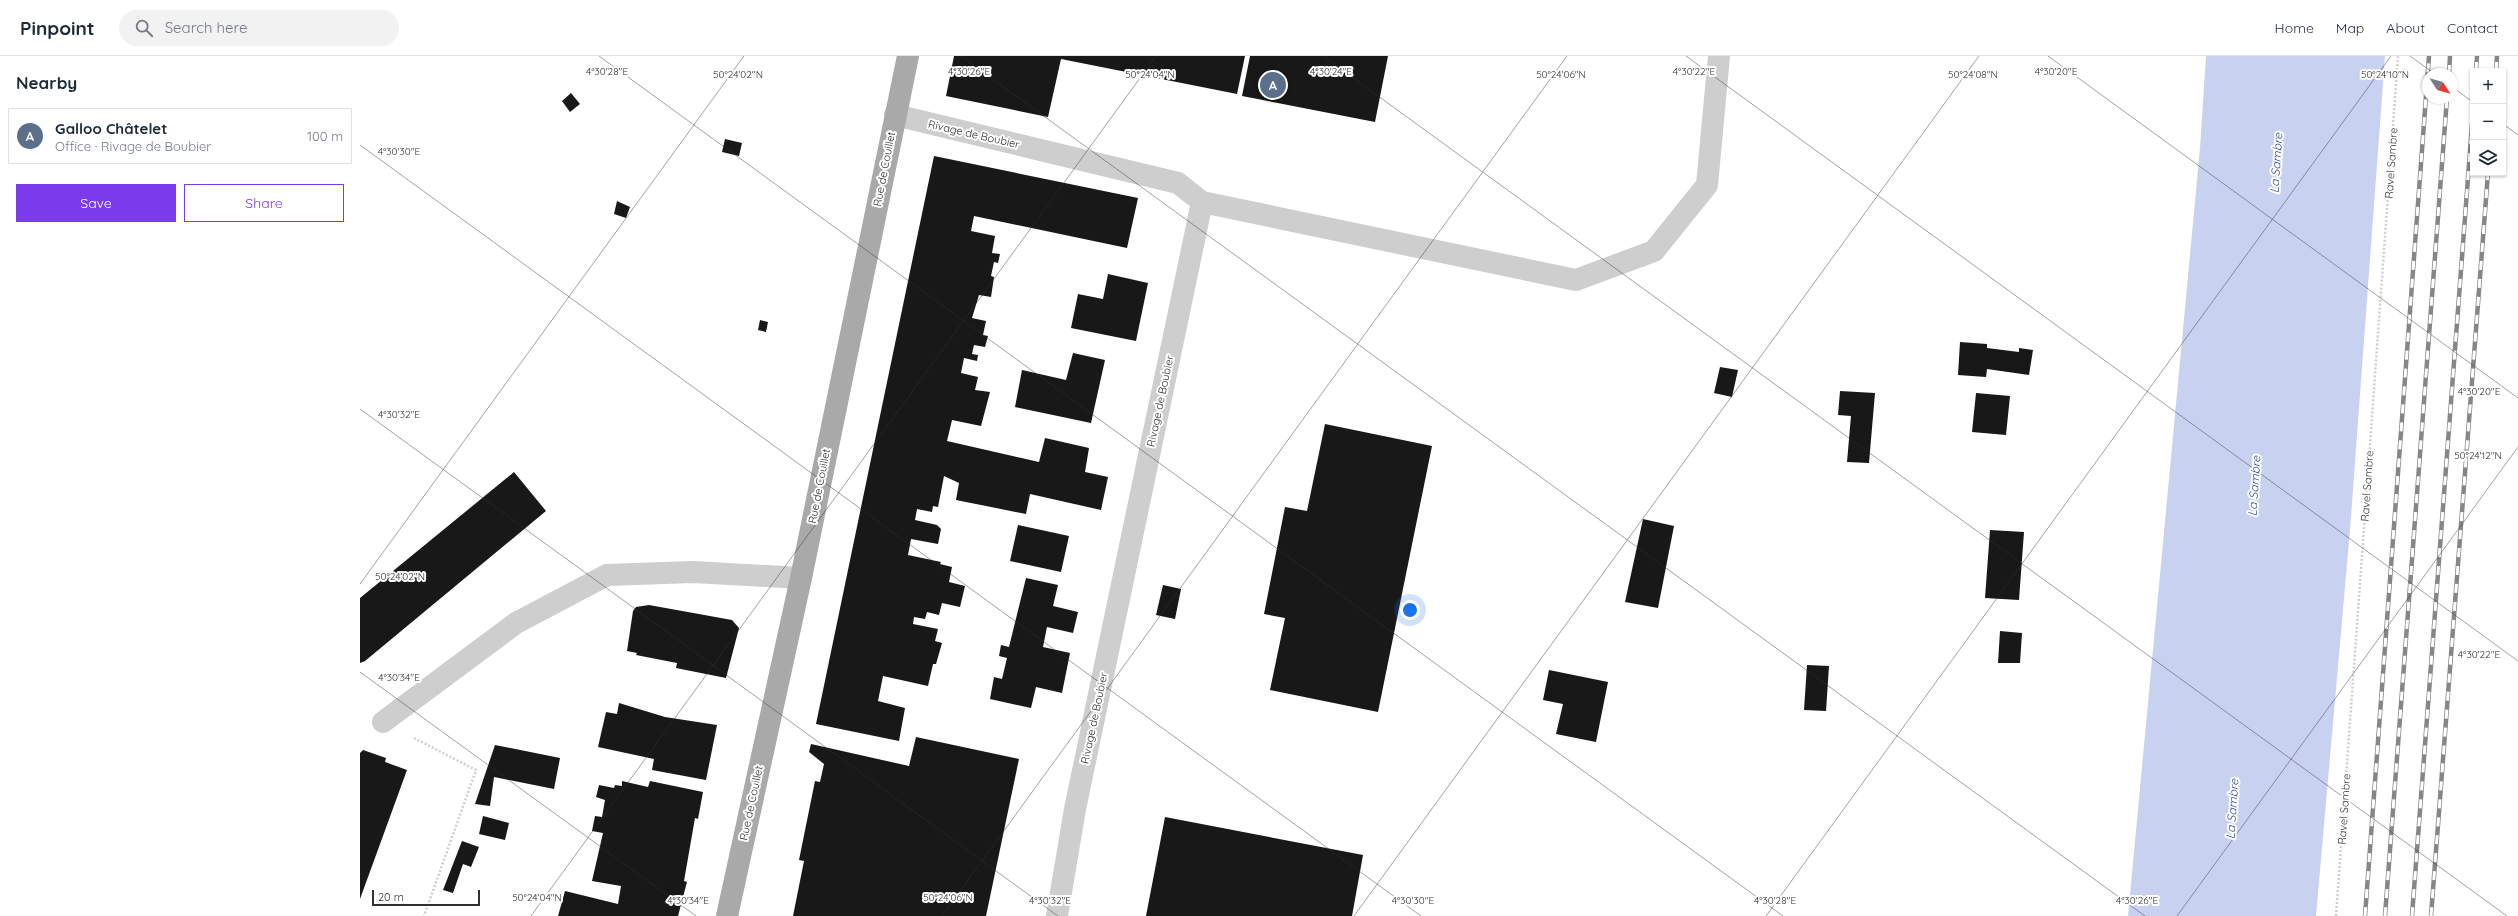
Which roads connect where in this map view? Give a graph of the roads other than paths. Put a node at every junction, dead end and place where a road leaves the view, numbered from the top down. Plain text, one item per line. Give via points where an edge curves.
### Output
1 (908, 56) edge
2 (1719, 56) edge
3 (894, 115) junction
4 (1202, 202) junction
5 (801, 578) junction
6 (383, 722) road end
7 (727, 916) edge
8 (1057, 916) edge

1 - 3 main road, Rue de Couillet
2 - 4 street via 1707,185 1654,251 1576,280
3 - 4 street, Rivage de Boubier via 1178,183
3 - 5 main road, Rue de Couillet
4 - 8 street, Rivage de Boubier via 1075,809
5 - 6 street via 693,572 607,575 516,623
5 - 7 main road, Rue de Couillet

